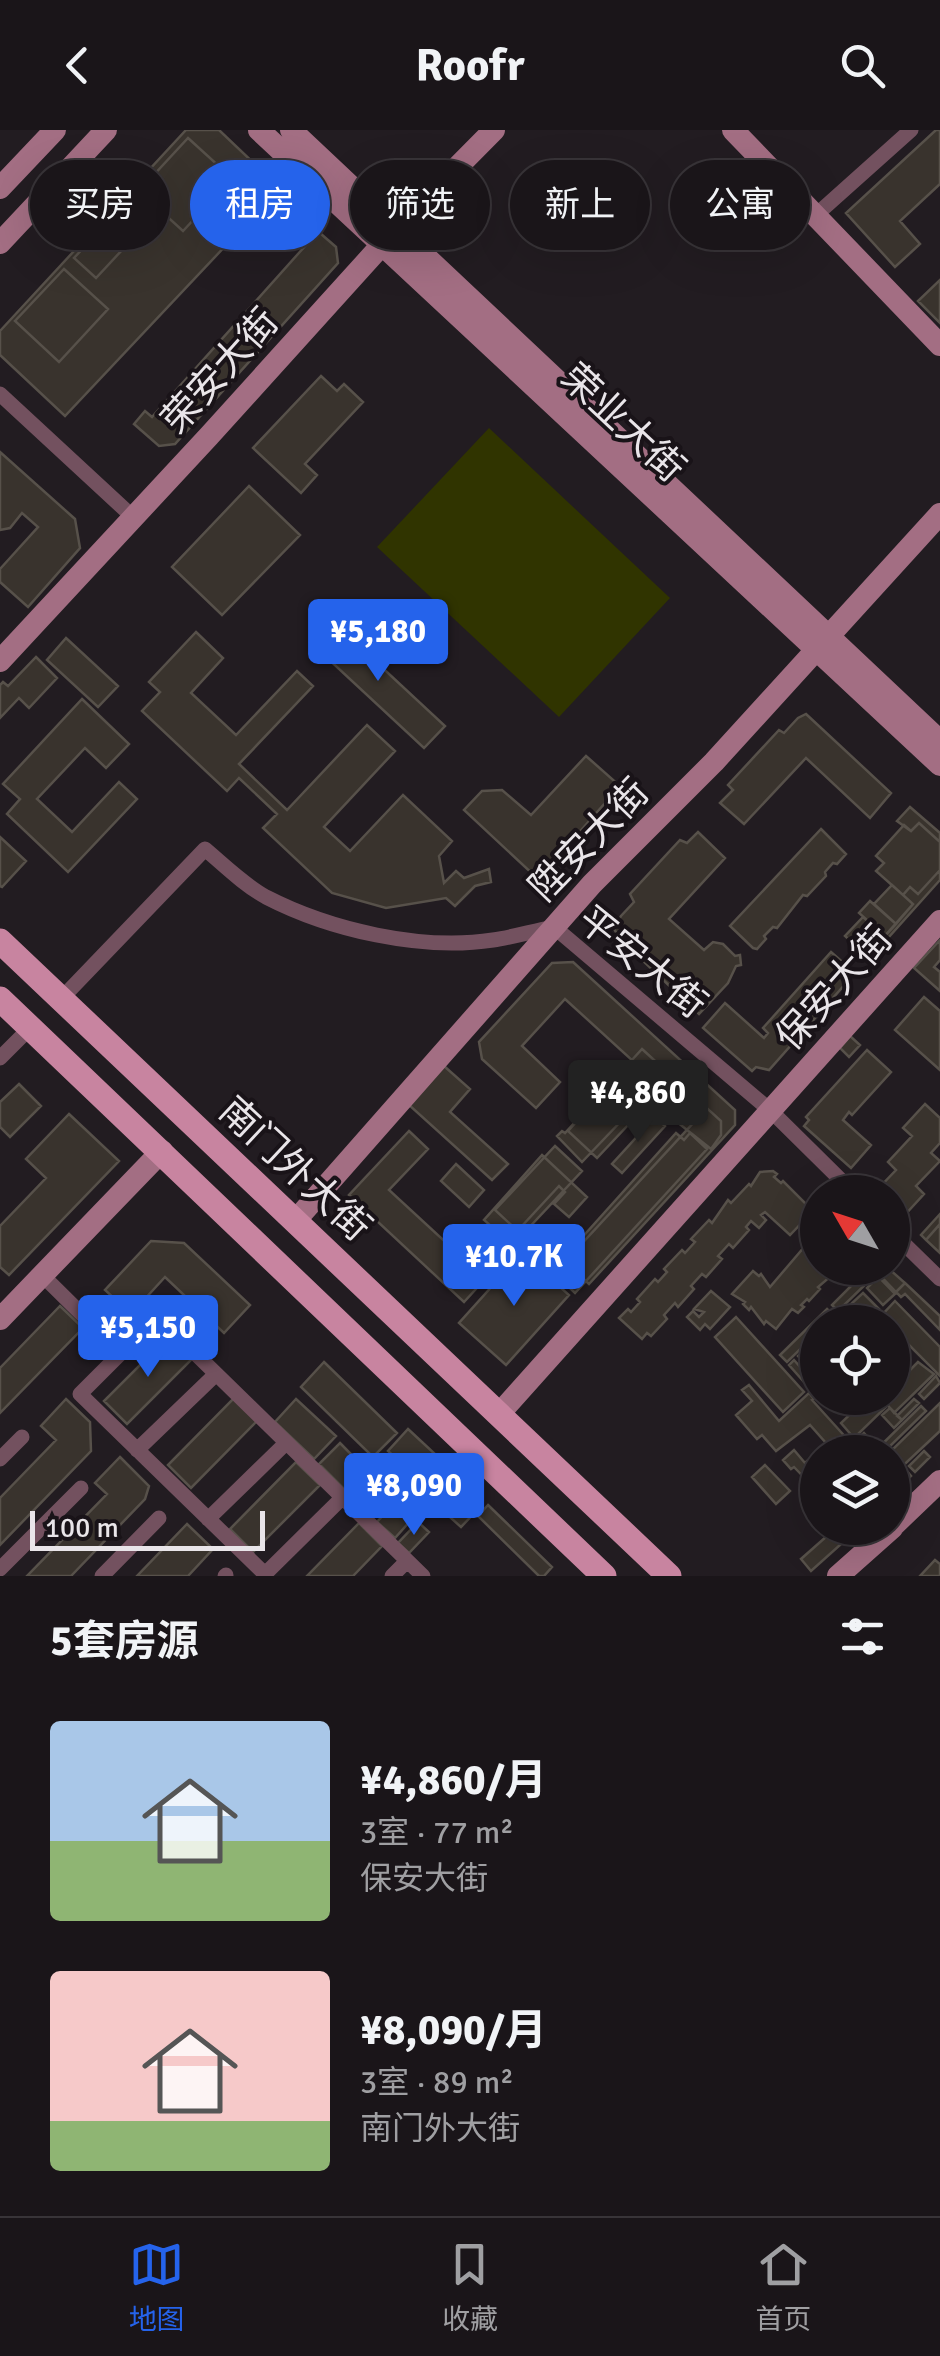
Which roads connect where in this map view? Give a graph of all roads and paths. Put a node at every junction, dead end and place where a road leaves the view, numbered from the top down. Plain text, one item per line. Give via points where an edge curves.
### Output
1 (54, 130) edge
2 (106, 130) edge
3 (259, 130) edge
4 (291, 130) edge
5 (494, 130) edge
6 (733, 130) edge
7 (911, 130) edge
8 (464, 160) edge
9 (0, 188) edge
10 (350, 193) edge
11 (350, 203) edge
12 (816, 215) junction
13 (0, 243) edge
14 (376, 250) edge
15 (406, 250) edge
16 (940, 346) edge
17 (0, 394) edge
18 (940, 514) edge
19 (134, 518) junction
20 (822, 643) junction
21 (0, 661) edge
22 (940, 741) edge
23 (940, 766) edge
24 (940, 921) edge
25 (554, 926) junction
26 (0, 941) edge
27 (62, 998) junction
28 (0, 999) edge
29 (30, 1028) junction
30 (0, 1058) edge
31 (771, 1111) junction
32 (162, 1151) junction
33 (836, 1175) edge
34 (296, 1220) junction
35 (910, 1250) edge
36 (42, 1275) junction
37 (940, 1279) edge
38 (4, 1307) edge
39 (121, 1353) junction
40 (216, 1374) junction
41 (499, 1414) junction
42 (286, 1443) junction
43 (137, 1450) junction
44 (940, 1481) edge
45 (81, 1488) dead end
46 (342, 1498) junction
47 (910, 1510) edge
48 (159, 1518) dead end
49 (208, 1519) junction
50 (872, 1545) edge
51 (407, 1561) junction
52 (0, 1570) edge
53 (266, 1575) edge
54 (102, 1576) edge
55 (392, 1576) edge
56 (422, 1576) edge
57 (604, 1576) edge
58 (669, 1576) edge
59 (838, 1576) edge

1 - 9 street
2 - 13 street
3 - 11 street, 荣业大街
4 - 10 street, 荣业大街
5 - 8 street, 荣安大街
6 - 12 street
7 - 12 street
12 - 16 street
14 - 19 street, 荣安大街
15 - 20 street, 荣业大街
17 - 19 street
18 - 20 street, 陞安大街
19 - 21 street, 荣安大街
20 - 22 street, 荣业大街
20 - 23 street, 荣业大街
20 - 25 street, 陞安大街
24 - 31 street, 保安大街
25 - 27 street, 平安大街 via 490,940 378,936 328,924 264,896 204,849
25 - 31 street, 平安大街
25 - 34 street, 陞安大街
26 - 27 main road, 南门外大街
27 - 34 main road, 南门外大街
28 - 29 main road, 南门外大街
29 - 30 street
29 - 32 main road, 南门外大街
31 - 33 street, 平安大街
31 - 41 street, 保安大街
32 - 36 street
32 - 57 main road, 南门外大街
34 - 41 main road, 南门外大街
35 - 37 street
36 - 38 street
36 - 39 street
39 - 40 street via 158,1317
39 - 43 street via 80,1394
40 - 42 street
40 - 43 street
41 - 58 main road, 南门外大街
42 - 46 street
42 - 49 street
43 - 49 street
44 - 47 street
45 - 52 street
46 - 51 street
46 - 53 street
48 - 54 street
49 - 53 street
50 - 59 street
51 - 55 street
51 - 56 street

